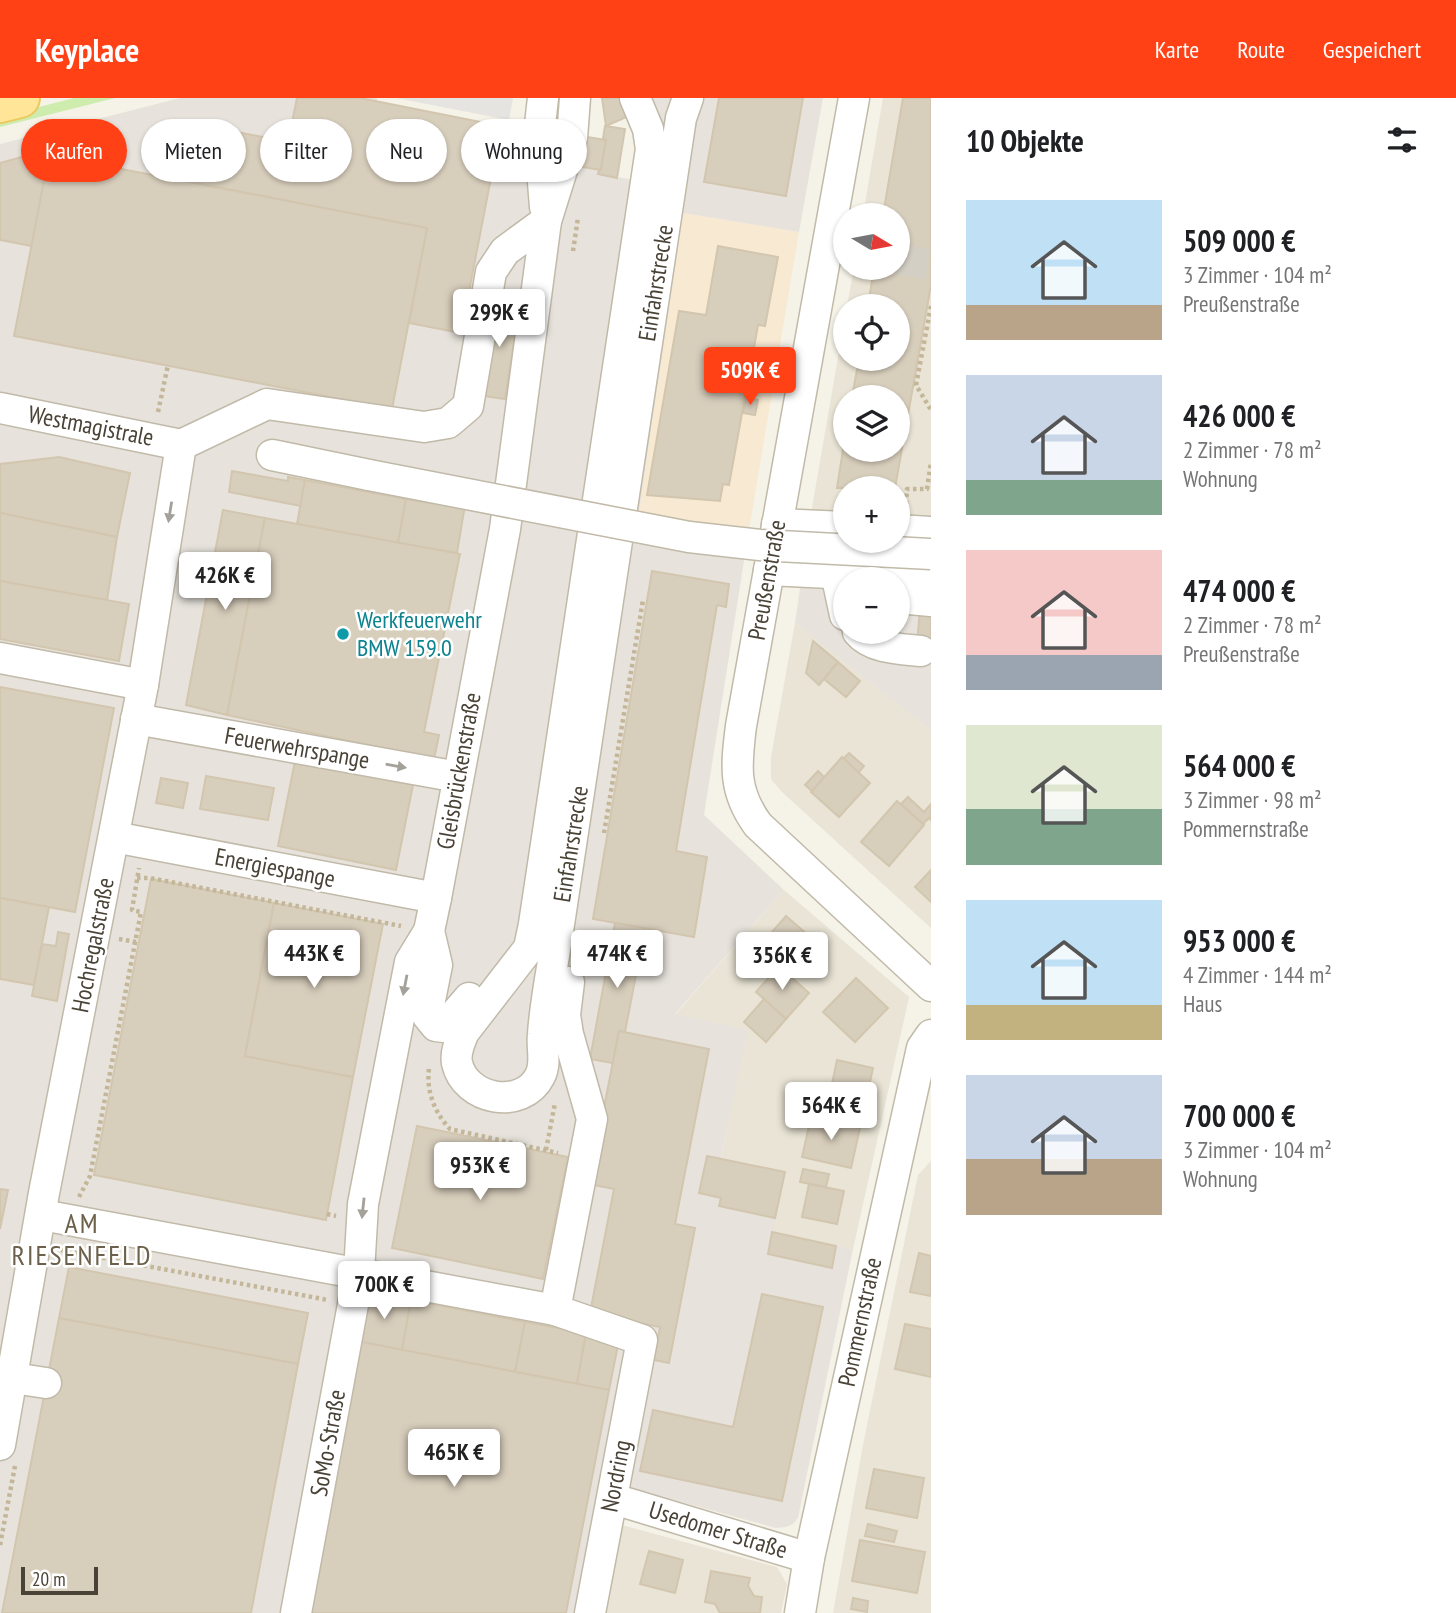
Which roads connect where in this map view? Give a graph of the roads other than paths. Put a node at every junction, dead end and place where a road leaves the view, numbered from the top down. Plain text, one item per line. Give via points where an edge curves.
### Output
1 (20, 98) edge
2 (543, 98) edge
3 (575, 98) edge
4 (635, 98) edge
5 (688, 98) edge
6 (854, 98) edge
7 (0, 103) edge
8 (841, 203) edge
9 (546, 221) junction
10 (833, 258) edge
11 (0, 408) edge
12 (181, 445) junction
13 (272, 455) dead end
14 (777, 524) junction
15 (833, 526) edge
16 (931, 554) edge
17 (769, 570) junction
18 (833, 573) edge
19 (931, 578) edge
20 (910, 579) edge
21 (910, 599) edge
22 (931, 601) edge
23 (879, 644) edge
24 (921, 651) dead end
25 (0, 658) edge
26 (143, 685) junction
27 (136, 719) junction
28 (458, 777) junction
29 (114, 837) junction
30 (436, 898) junction
31 (429, 931) junction
32 (545, 934) junction
33 (931, 986) edge
34 (931, 1035) edge
35 (42, 1215) junction
36 (359, 1272) junction
37 (555, 1310) junction
38 (13, 1378) junction
39 (46, 1383) dead end
40 (0, 1444) edge
41 (627, 1503) dead end
42 (809, 1558) junction
43 (296, 1613) edge
44 (590, 1613) edge
45 (800, 1613) edge

1 - 7 main road
2 - 9 street via 539,133
3 - 9 street via 572,138
4 - 32 street, Einfahrstrecke via 651,149
5 - 32 street, Einfahrstrecke via 681,118
6 - 8 street, Preußenstraße
9 - 12 street via 505,251 491,272 468,406 449,423 424,428 267,404
9 - 28 street, Gleisbrückenstraße via 505,529
10 - 14 street, Preußenstraße
11 - 12 street, Westmagistrale
12 -> 26 street, Hochregalstraße
13 - 16 street, bridge via 689,537
14 - 15 street
14 - 17 street, Preußenstraße
17 - 18 street
17 - 33 street, Preußenstraße via 737,758 738,788 745,808
19 - 20 street
21 - 22 street
23 - 24 street
25 - 26 street
26 - 27 street, Hochregalstraße
27 -> 28 street, Feuerwehrspange
27 - 29 street, Hochregalstraße
28 - 30 street, Gleisbrückenstraße
29 - 30 street, Energiespange
29 - 35 street, Hochregalstraße
30 - 31 street, Gleisbrückenstraße
31 - 32 street via 437,965 427,1015 436,1026 444,1027
31 -> 36 street, Gleisbrückenstraße via 410,962 363,1204
32 - 32 street, Einfahrstrecke via 464,1032 457,1062 465,1081 477,1091 497,1098 520,1096 540,1077 545,1055
32 - 37 street via 570,973 565,1014 568,1034 592,1119
34 - 42 street, Pommernstraße via 922,1048
35 - 36 street
35 - 38 street, Hochregalstraße
36 - 37 street
36 - 43 street, SoMo-Straße
37 - 44 street, Nordring via 642,1340
38 - 39 street
38 - 40 street, Hochregalstraße
41 - 42 street, Usedomer Straße
42 - 45 street, Pommernstraße

